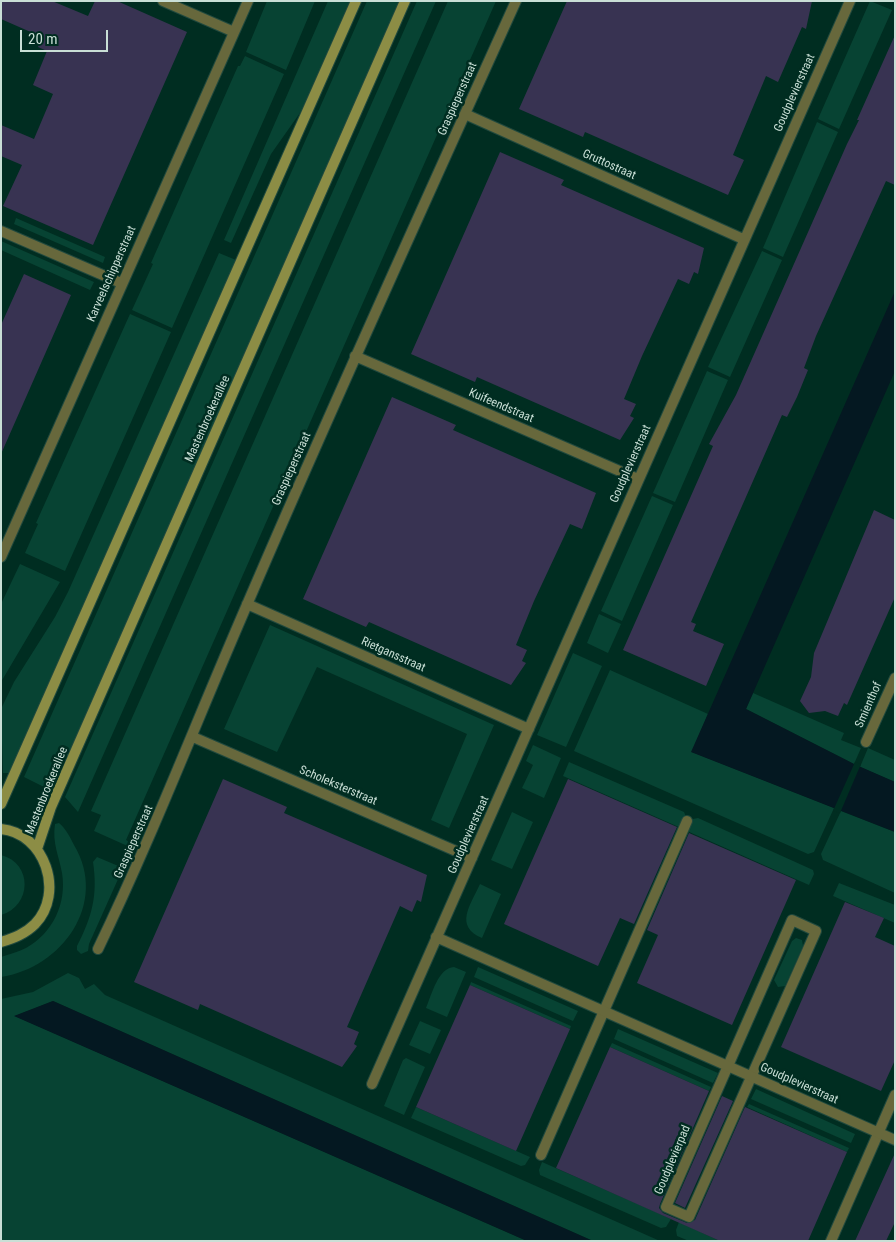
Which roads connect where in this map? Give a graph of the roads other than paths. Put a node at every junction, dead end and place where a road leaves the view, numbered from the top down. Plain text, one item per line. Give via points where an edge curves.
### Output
1 (163, 1) edge
2 (248, 1) edge
3 (356, 1) edge
4 (405, 1) edge
5 (516, 1) edge
6 (850, 1) edge
7 (234, 32) junction
8 (465, 114) junction
9 (1, 231) edge
10 (743, 239) junction
11 (122, 283) junction
12 (355, 356) junction
13 (638, 479) junction
14 (5, 540) edge
15 (1, 557) edge
16 (247, 604) junction
17 (895, 678) edge
18 (529, 729) junction
19 (193, 738) junction
20 (866, 742) dead end
21 (1, 804) edge
22 (688, 821) dead end
23 (1, 829) edge
24 (37, 849) junction
25 (472, 858) junction
26 (436, 937) junction
27 (1, 942) edge
28 (98, 949) dead end
29 (604, 1012) junction
30 (727, 1066) junction
31 (752, 1077) junction
32 (372, 1084) dead end
33 (895, 1095) edge
34 (878, 1132) junction
35 (895, 1140) edge
36 (542, 1155) dead end
37 (831, 1241) edge

1 - 7 street
2 - 7 street, Karveelschipperstraat
3 - 21 main road
4 - 24 main road, Mastenbroekerallee via 51,807
5 - 8 street, Graspieperstraat
6 - 10 street, Goudplevierstraat
7 - 11 street, Karveelschipperstraat
8 - 10 street, Gruttostraat
8 - 12 street, Graspieperstraat
9 - 11 street
10 - 13 street, Goudplevierstraat
11 - 14 street, Karveelschipperstraat
12 - 13 street, Kuifeendstraat
12 - 16 street, Graspieperstraat
13 - 18 street, Goudplevierstraat
14 - 15 street, Karveelschipperstraat
16 - 18 street, Rietgansstraat
16 - 19 street, Graspieperstraat
17 - 20 street, Smienthof
18 - 25 street, Goudplevierstraat
19 - 25 street, Scholeksterstraat
19 - 28 street, Graspieperstraat via 138,867
22 - 29 street
23 - 24 main road via 24,837
24 - 27 main road via 49,879 46,906 36,923 20,936
25 - 26 street, Goudplevierstraat
26 - 29 street, Goudplevierstraat
26 - 32 street, Goudplevierstraat
29 - 30 street, Goudplevierstraat
29 - 36 street
30 - 31 street, Goudplevierstraat
30 - 31 street, Goudplevierpad via 666,1207 689,1217
30 - 31 street, Goudplevierpad via 792,920 816,931
31 - 34 street, Goudplevierstraat
33 - 34 street
34 - 35 street, Goudplevierstraat
34 - 37 street

